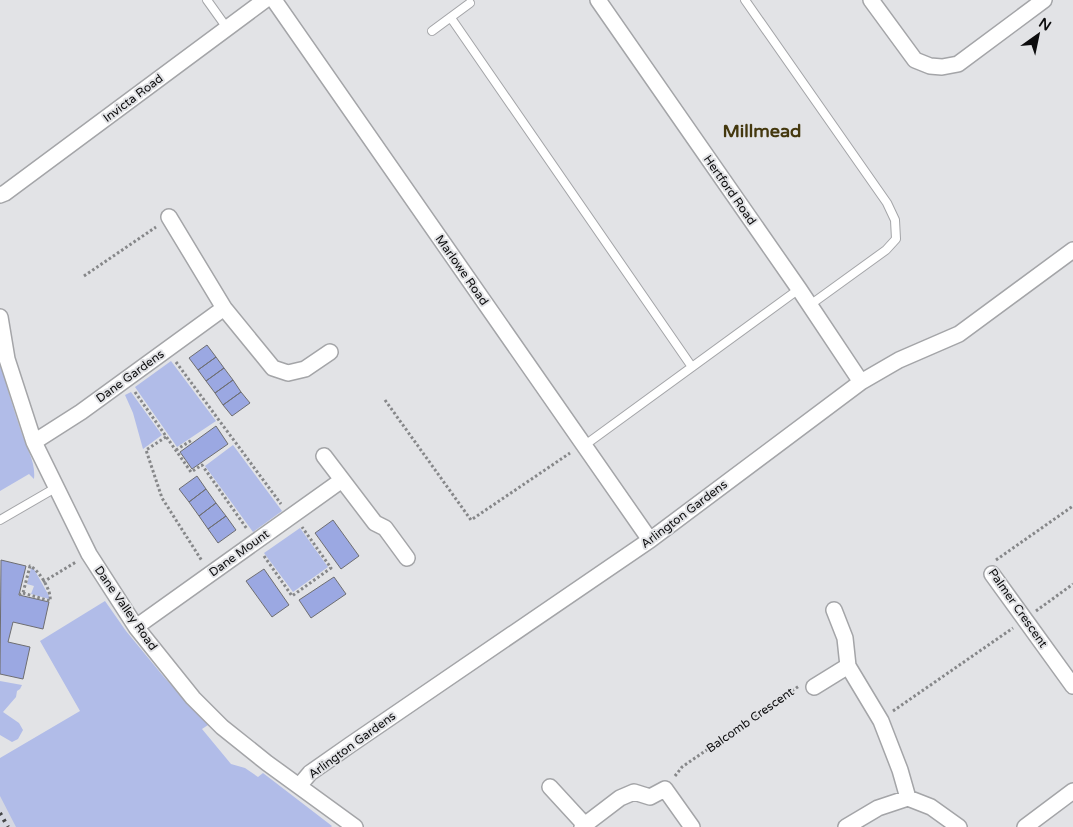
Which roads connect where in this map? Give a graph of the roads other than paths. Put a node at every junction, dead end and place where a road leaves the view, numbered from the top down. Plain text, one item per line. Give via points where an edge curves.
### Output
1 (207, 0) edge
2 (265, 0) edge
3 (274, 0) edge
4 (598, 0) edge
5 (745, 0) edge
6 (871, 0) edge
7 (1044, 0) edge
8 (470, 3) dead end
9 (450, 18) junction
10 (227, 28) junction
11 (432, 32) dead end
12 (0, 195) edge
13 (169, 218) road end
14 (1073, 250) edge
15 (799, 289) junction
16 (810, 305) junction
17 (224, 308) junction
18 (0, 317) edge
19 (330, 352) dead end
20 (692, 367) junction
21 (861, 382) junction
22 (34, 442) junction
23 (584, 444) junction
24 (324, 456) dead end
25 (342, 480) junction
26 (57, 487) junction
27 (0, 520) edge
28 (650, 540) junction
29 (407, 558) dead end
30 (992, 574) road end
31 (834, 610) dead end
32 (136, 627) junction
33 (848, 666) junction
34 (1073, 686) edge
35 (814, 687) road end
36 (299, 786) junction
37 (550, 787) dead end
38 (1073, 791) edge
39 (908, 798) junction
40 (583, 826) edge
41 (355, 827) edge
42 (692, 827) edge
43 (846, 827) edge
44 (958, 827) edge
45 (1025, 827) edge

1 - 10 lane
2 - 10 street, Invicta Road
3 - 23 street, Marlowe Road
4 - 15 street, Hertford Road
5 - 16 lane via 887,203 895,220 896,239 886,250
6 - 7 street via 915,60 942,67 958,64
8 - 9 lane
9 - 11 lane
9 - 20 lane
10 - 12 street, Invicta Road
13 - 17 street
14 - 21 street, Arlington Gardens via 960,334 899,360
15 - 16 street, Hertford Road
15 - 20 lane
16 - 21 street, Hertford Road
17 - 19 street via 273,368 288,373 305,369
17 - 22 street, Dane Gardens via 81,412
18 - 22 street, Dane Valley Road via 7,359
20 - 23 lane
21 - 28 street, Arlington Gardens
22 - 26 street, Dane Valley Road
23 - 28 street, Marlowe Road
24 - 25 street
25 - 29 street
25 - 32 street, Dane Mount
26 - 27 lane
26 - 32 street, Dane Valley Road via 89,554
28 - 36 street, Arlington Gardens via 310,772
30 - 34 street, Palmer Crescent
31 - 33 street via 845,638
32 - 36 street, Dane Valley Road via 222,727
33 - 35 street
33 - 39 street via 881,721
36 - 41 street, Dane Valley Road
37 - 40 street
38 - 45 street
39 - 43 street via 878,808
39 - 44 street via 932,807
40 - 42 street via 620,798 634,792 650,797 665,789

